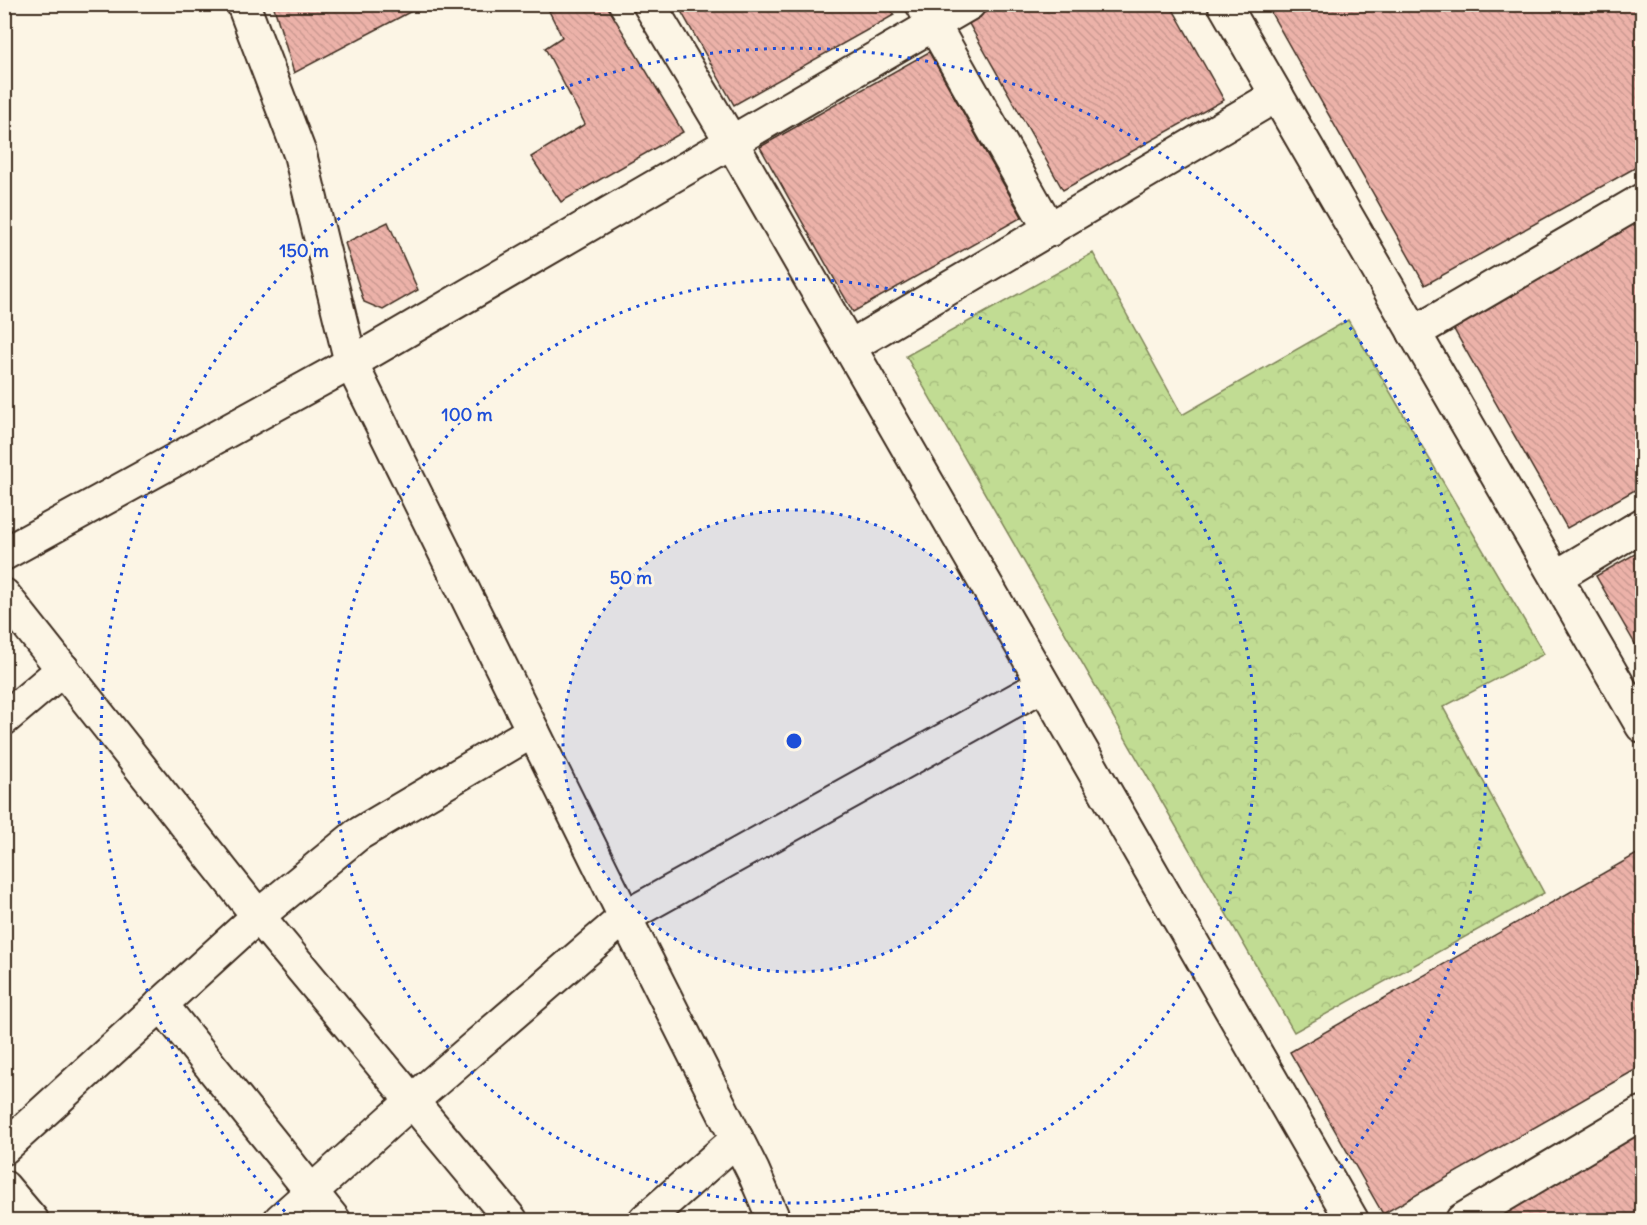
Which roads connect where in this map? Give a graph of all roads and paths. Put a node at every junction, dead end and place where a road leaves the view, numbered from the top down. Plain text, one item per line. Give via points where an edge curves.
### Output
1 (243, 4) edge
2 (649, 4) edge
3 (969, 4) edge
4 (1224, 4) edge
5 (928, 15) edge
6 (1277, 95) junction
7 (732, 143) junction
8 (1642, 200) edge
9 (1050, 230) junction
10 (1414, 333) junction
11 (849, 347) junction
12 (351, 363) junction
13 (1642, 525) edge
14 (4, 554) edge
15 (1556, 578) junction
16 (4, 595) edge
17 (63, 669) junction
18 (1043, 684) junction
19 (4, 719) edge
20 (1642, 726) edge
21 (532, 731) junction
22 (258, 916) junction
23 (625, 917) junction
24 (161, 1004) junction
25 (412, 1101) junction
26 (1642, 1113) edge
27 (737, 1139) junction
28 (4, 1148) edge
29 (4, 1187) edge
30 (311, 1193) junction
31 (32, 1221) edge
32 (280, 1221) edge
33 (334, 1221) edge
34 (511, 1221) edge
35 (645, 1221) edge
36 (774, 1221) edge
37 (1352, 1221) edge
38 (1462, 1221) edge

1 - 12 street via 300,154
2 - 7 street
3 - 5 street
4 - 6 street
5 - 7 street
5 - 9 street
6 - 9 street
6 - 10 street
7 - 11 street
7 - 12 street
8 - 10 street
9 - 11 street
10 - 15 street
11 - 18 street
12 - 14 street
12 - 21 street
13 - 15 street
15 - 20 street
16 - 17 street
17 - 19 street
17 - 22 street
18 - 23 street
18 - 37 street
21 - 22 street via 357,835
21 - 23 street
22 - 24 street
22 - 25 street
23 - 25 street
23 - 27 street
24 - 28 street
24 - 30 street
25 - 30 street
25 - 34 street
26 - 38 street
27 - 35 street
27 - 36 street
29 - 31 street
30 - 32 street
30 - 33 street

